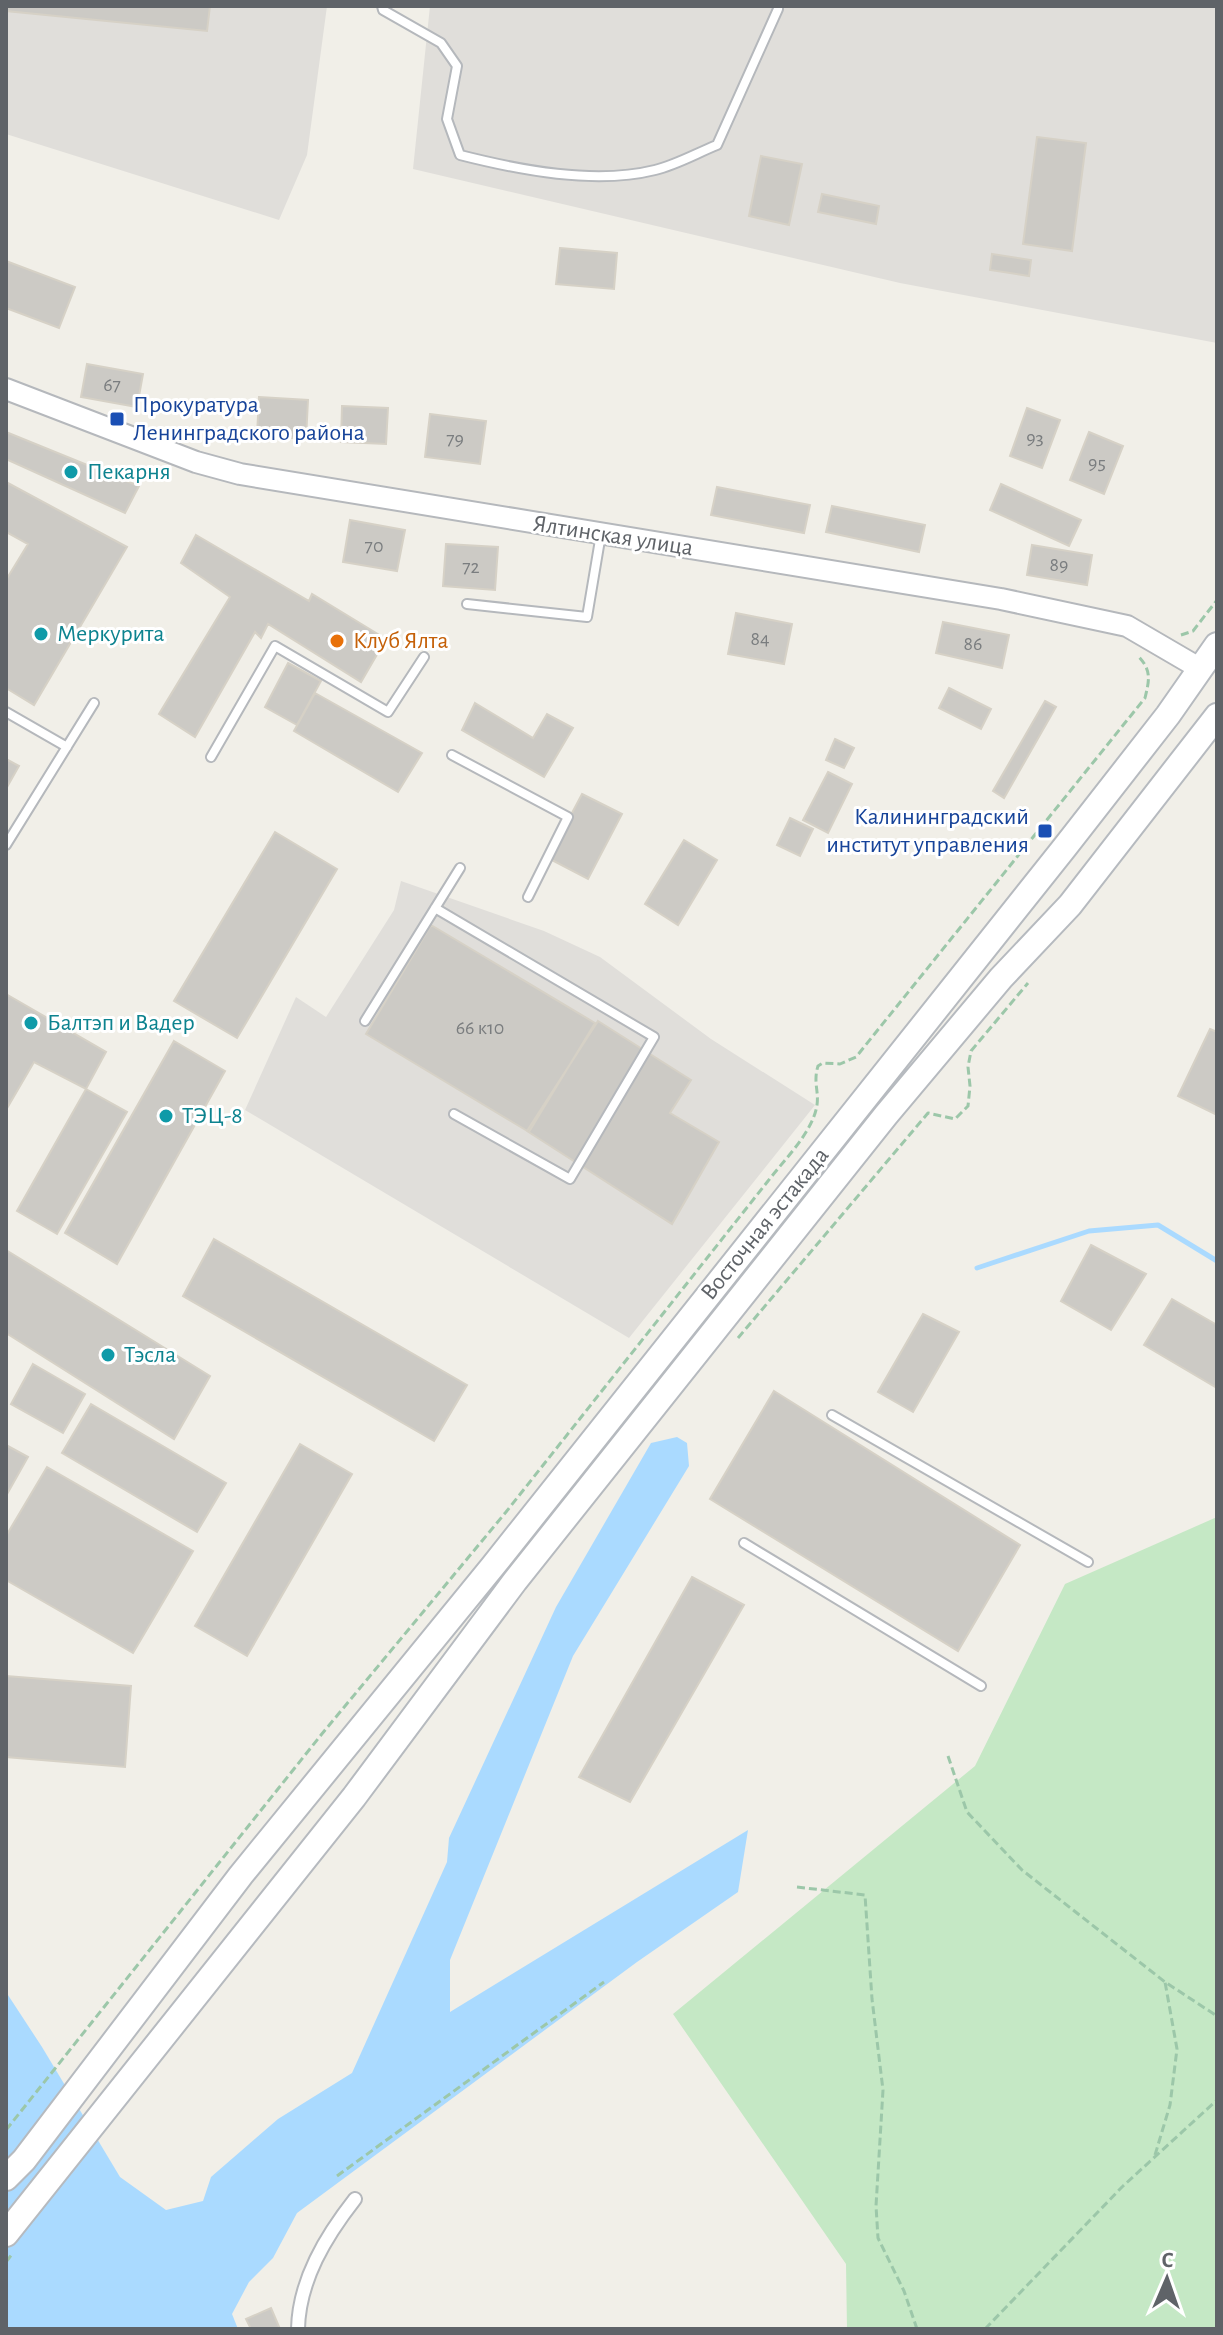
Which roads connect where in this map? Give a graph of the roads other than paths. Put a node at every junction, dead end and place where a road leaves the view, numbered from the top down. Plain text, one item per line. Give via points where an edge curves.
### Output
1 (382, 6) edge
2 (778, 9) dead end
3 (6, 389) edge
4 (601, 534) junction
5 (467, 604) dead end
6 (1217, 645) edge
7 (424, 657) dead end
8 (1208, 674) edge
9 (94, 703) dead end
10 (6, 712) edge
11 (1217, 716) edge
12 (67, 747) junction
13 (452, 755) dead end
14 (211, 757) dead end
15 (6, 845) edge
16 (460, 868) dead end
17 (528, 897) dead end
18 (435, 908) junction
19 (365, 1021) dead end
20 (454, 1114) dead end
21 (832, 1415) dead end
22 (744, 1543) dead end
23 (1088, 1562) dead end
24 (981, 1686) dead end
25 (24, 2160) junction
26 (6, 2178) edge
27 (6, 2191) edge
28 (355, 2199) dead end
29 (6, 2234) edge
30 (298, 2329) edge

1 - 2 lane via 441,43 457,66 447,119 460,155 506,167 605,176 656,170 717,145
3 - 4 street, Ялтинская улица via 240,474
4 - 5 lane via 587,617
4 - 8 street, Ялтинская улица via 1001,599 1127,626
6 - 8 main road, Восточная эстакада
7 - 14 lane via 388,712 275,646
8 - 25 main road, Восточная эстакада via 1168,715 322,1773
9 - 12 lane
10 - 12 lane
11 - 29 main road, Восточная эстакада via 1070,905 886,1115
12 - 15 lane
13 - 17 lane via 568,817
16 - 18 lane
18 - 19 lane
18 - 20 lane via 654,1037 570,1179
21 - 23 lane
22 - 24 lane
25 - 26 main road
25 - 27 main road
28 - 30 street via 327,2235 309,2277

